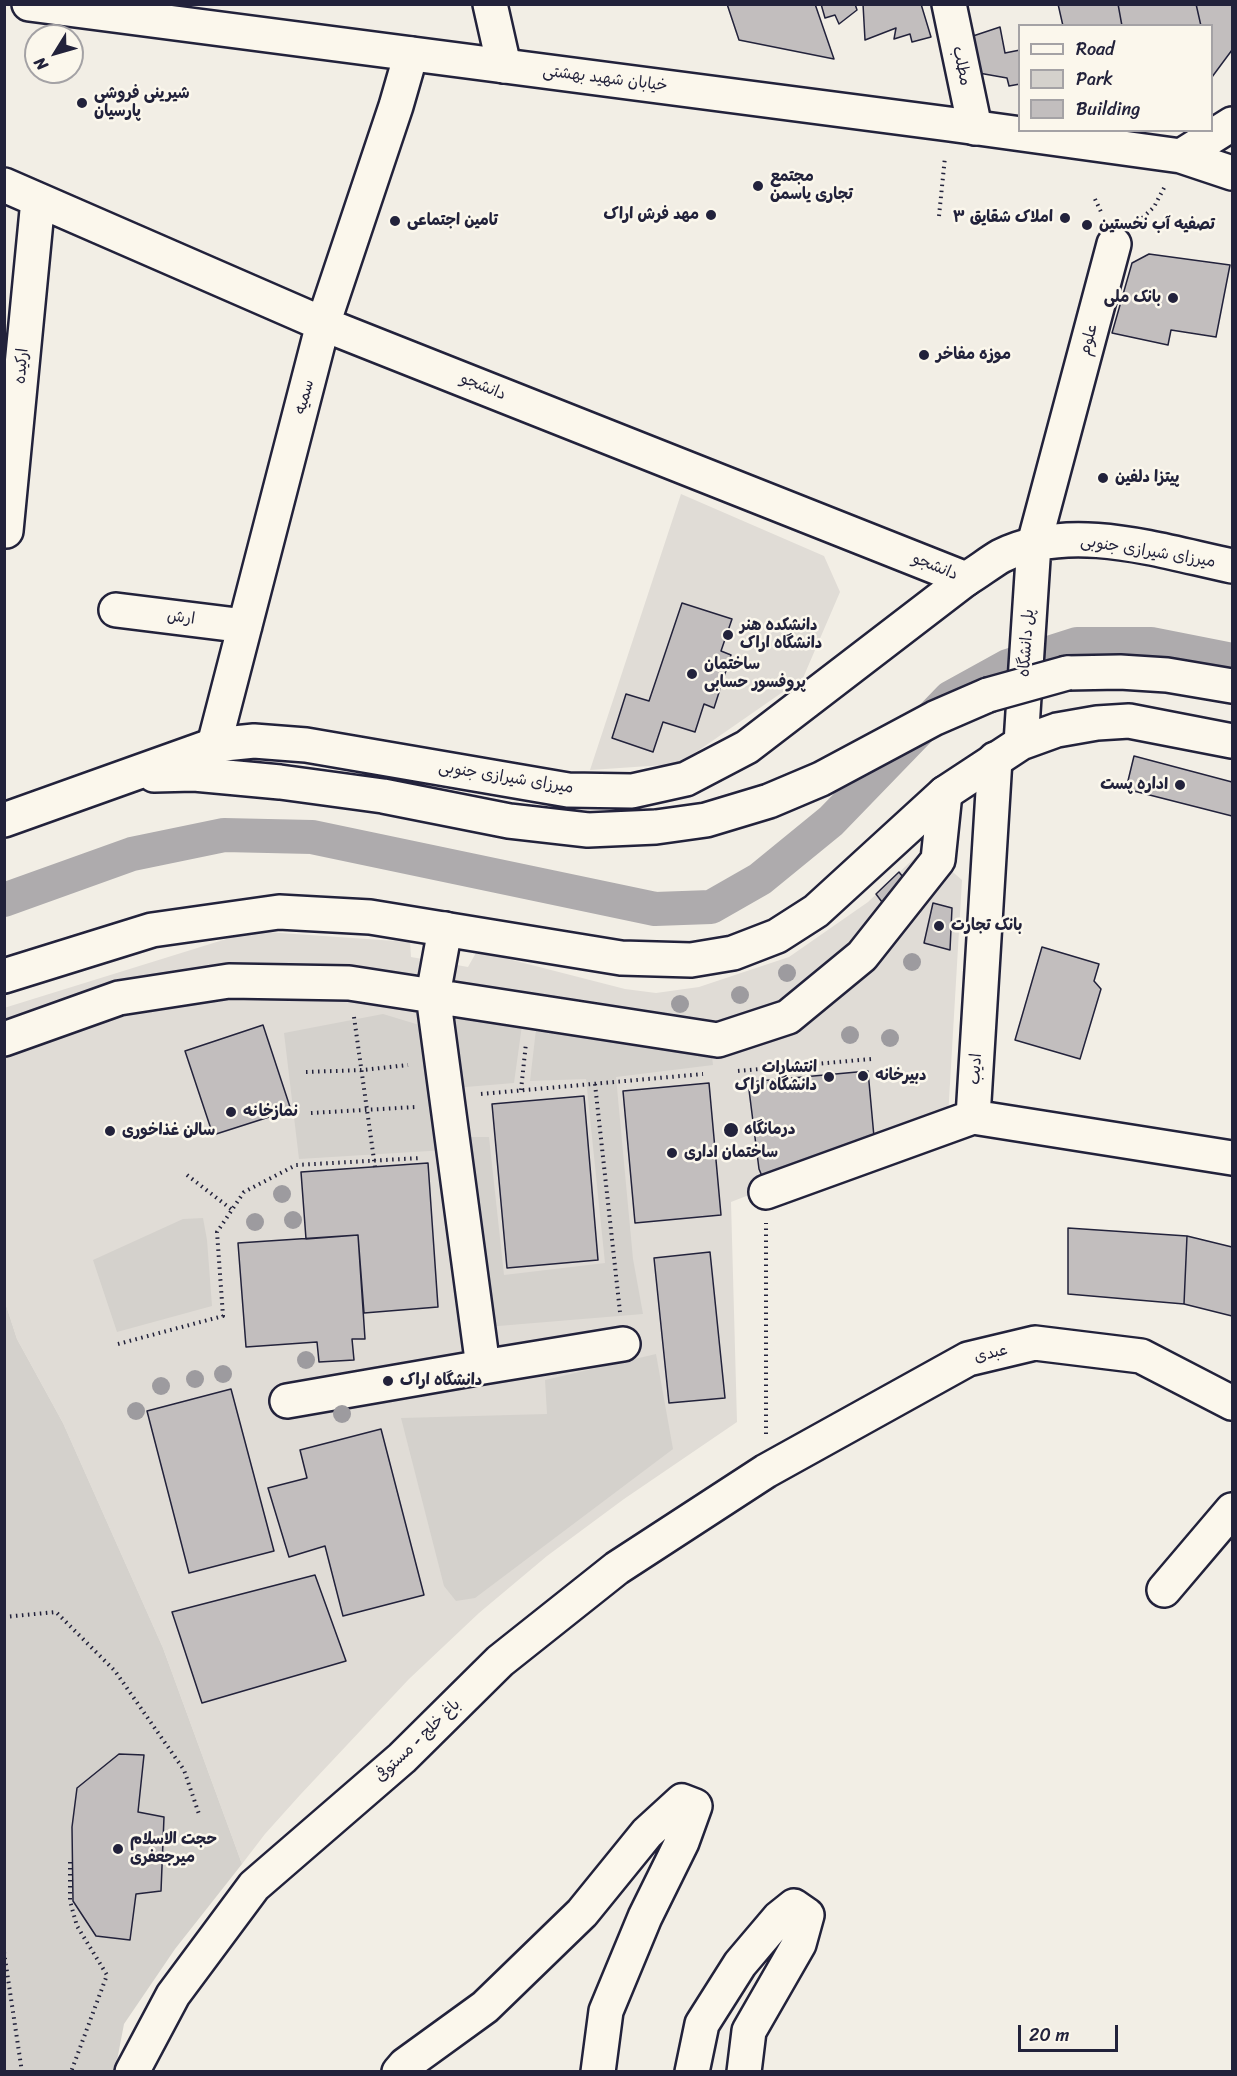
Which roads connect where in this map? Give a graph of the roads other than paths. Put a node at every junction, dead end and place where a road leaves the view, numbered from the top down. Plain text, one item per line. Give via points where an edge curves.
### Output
1 (28, 4) edge
2 (490, 4) edge
3 (949, 4) edge
4 (411, 54) junction
5 (504, 66) junction
6 (1233, 124) edge
7 (962, 126) junction
8 (1181, 156) junction
9 (1233, 173) edge
10 (4, 185) edge
11 (38, 200) junction
12 (1114, 244) road end
13 (324, 324) junction
14 (4, 531) edge
15 (1034, 544) junction
16 (1233, 566) edge
17 (966, 579) junction
18 (116, 610) dead end
19 (245, 626) junction
20 (1233, 686) edge
21 (1233, 741) edge
22 (214, 745) junction
23 (1008, 751) junction
24 (128, 776) junction
25 (945, 793) junction
26 (4, 820) edge
27 (445, 929) junction
28 (4, 976) edge
29 (433, 995) junction
30 (4, 1039) edge
31 (973, 1117) junction
32 (1233, 1158) edge
33 (766, 1192) road end
34 (623, 1344) road end
35 (483, 1367) junction
36 (287, 1401) dead end
37 (1233, 1403) edge
38 (766, 1471) joint
39 (1233, 1510) edge
40 (1164, 1590) dead end
41 (132, 2072) edge
42 (399, 2072) edge
43 (598, 2072) edge
44 (692, 2072) edge
45 (744, 2072) edge

1 - 4 main road, خیابان شهید بهشتی
2 - 5 main road
3 - 7 main road, مطلب
4 - 5 main road, خیابان شهید بهشتی
4 - 13 main road, سمیه
5 - 7 main road, خیابان شهید بهشتی
6 - 8 main road
7 - 8 main road, خیابان شهید بهشتی
8 - 9 main road, خیابان شهید بهشتی
10 - 11 main road, دانشجو
11 - 13 main road, دانشجو
11 - 14 main road, ارکیده
12 - 15 main road, علوم
13 - 17 main road, دانشجو
13 - 19 main road, سمیه
15 - 16 main road, میرزای شیرازی جنوبی via 1070,539 1115,543
15 - 17 main road, میرزای شیرازی جنوبی via 1001,556
15 - 23 main road, پل دانشگاه
17 - 22 main road, میرزای شیرازی جنوبی via 747,747 686,779 632,791 568,790 306,745 254,741
18 - 19 main road, ارش
19 - 22 main road, سمیه
20 - 24 main road, bridge via 1120,672 1067,673 1026,683 935,718 821,779 769,801 706,820 656,827 588,830 509,821 383,796 280,782 194,774
21 - 23 main road via 1129,721 1057,730
22 - 24 main road, میرزای شیرازی جنوبی
23 - 25 main road
23 - 31 main road, ادیب
24 - 26 main road, میرزای شیرازی جنوبی
25 - 27 main road via 816,911 777,936 733,953 691,960 621,958
25 - 29 main road via 938,860 862,956 788,1017 718,1040
27 - 28 main road via 370,917 279,912 152,930
27 - 29 main road
29 - 30 main road via 349,983 228,981 119,998
29 - 35 main road via 433,1102 455,1156
31 - 32 main road
31 - 33 main road
34 - 35 main road
35 - 36 main road
37 - 38 main road, عبدی via 1141,1356 1035,1342 968,1359
38 - 41 main road, باغ خلج - مستوفی via 617,1568 500,1661 402,1758 254,1886 173,1995
39 - 40 main road
42 - 43 main road via 485,2007 582,1913 646,1833 682,1801 695,1806 606,2011
44 - 45 main road via 702,2024 740,1964 794,1906 807,1915 799,1944 749,2031

